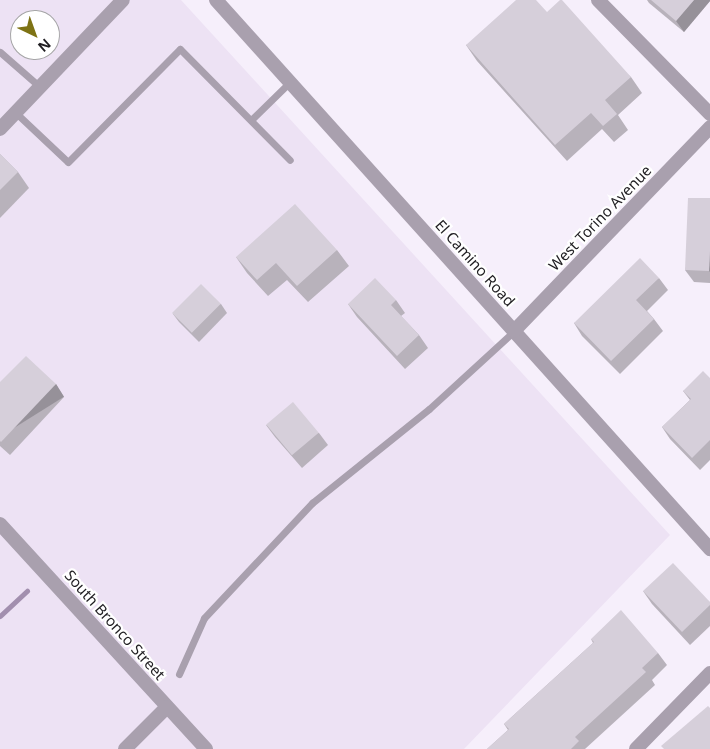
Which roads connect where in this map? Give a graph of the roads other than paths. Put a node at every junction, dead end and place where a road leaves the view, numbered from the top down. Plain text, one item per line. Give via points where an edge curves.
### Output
1 (123, 0) edge
2 (216, 0) edge
3 (598, 0) edge
4 (0, 52) edge
5 (290, 82) junction
6 (40, 87) junction
7 (16, 112) junction
8 (710, 114) edge
9 (251, 120) junction
10 (710, 127) edge
11 (0, 129) edge
12 (290, 160) dead end
13 (514, 331) junction
14 (0, 524) edge
15 (710, 549) edge
16 (710, 673) edge
17 (179, 674) dead end
18 (167, 706) junction
19 (125, 749) edge
20 (206, 749) edge
21 (636, 749) edge

1 - 6 street
2 - 5 street, El Camino Road
3 - 8 street
4 - 6 lane
5 - 9 lane
5 - 13 street, El Camino Road
6 - 7 street
7 - 9 lane via 68,162 180,49
7 - 11 street
9 - 12 lane
10 - 13 street, West Torino Avenue
13 - 15 street, El Camino Road
13 - 17 lane via 429,410 312,503 204,618
14 - 18 street, South Bronco Street
16 - 21 street
18 - 19 street
18 - 20 street, South Bronco Street

